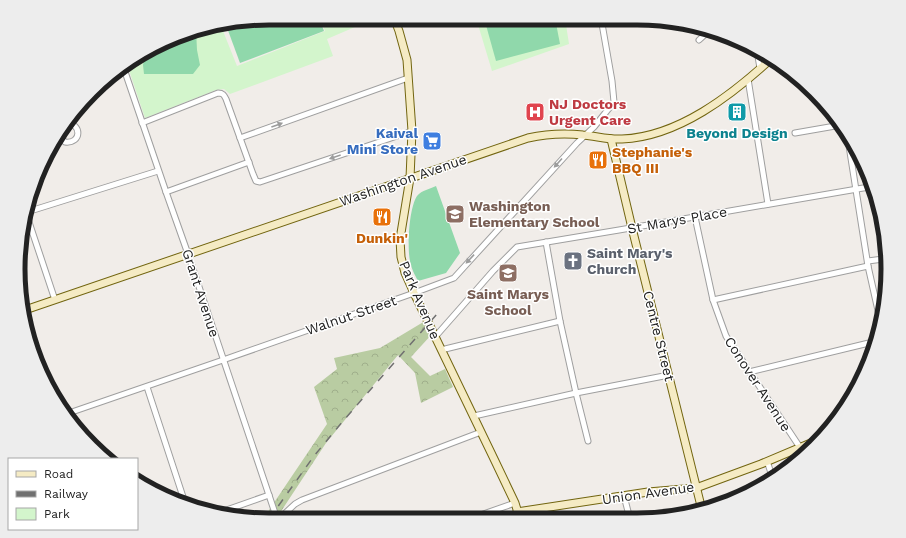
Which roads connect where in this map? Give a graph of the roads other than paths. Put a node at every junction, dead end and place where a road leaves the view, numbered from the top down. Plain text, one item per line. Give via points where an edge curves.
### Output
1 (397, 25) edge
2 (603, 25) edge
3 (705, 35) edge
4 (699, 40) dead end
5 (758, 58) edge
6 (767, 62) edge
7 (760, 68) junction
8 (125, 72) edge
9 (408, 78) junction
10 (748, 79) junction
11 (142, 123) junction
12 (72, 124) edge
13 (835, 126) edge
14 (412, 131) junction
15 (795, 132) dead end
16 (585, 135) junction
17 (240, 138) junction
18 (62, 139) edge
19 (612, 139) junction
20 (850, 150) edge
21 (248, 162) junction
22 (158, 170) junction
23 (410, 178) junction
24 (867, 187) edge
25 (856, 189) junction
26 (166, 192) junction
27 (768, 204) junction
28 (32, 211) edge
29 (695, 217) junction
30 (29, 224) edge
31 (632, 228) junction
32 (546, 242) junction
33 (188, 254) junction
34 (880, 260) edge
35 (868, 264) junction
36 (414, 293) junction
37 (54, 300) junction
38 (713, 300) junction
39 (878, 308) edge
40 (28, 309) edge
41 (560, 321) junction
42 (435, 337) junction
43 (869, 343) edge
44 (441, 350) junction
45 (223, 360) junction
46 (750, 372) junction
47 (669, 375) junction
48 (146, 386) junction
49 (576, 393) junction
50 (71, 412) edge
51 (474, 416) junction
52 (481, 432) junction
53 (588, 441) dead end
54 (808, 444) edge
55 (800, 447) junction
56 (767, 461) junction
57 (771, 473) edge
58 (696, 488) junction
59 (269, 495) junction
60 (624, 496) junction
61 (184, 497) edge
62 (515, 503) junction
63 (701, 505) edge
64 (228, 509) edge
65 (517, 512) joint
66 (276, 513) edge
67 (285, 513) edge
68 (486, 513) edge
69 (628, 513) edge

1 - 9 street, Park Avenue via 404,45
2 - 16 street, Walnut Street via 614,102
3 - 4 street
5 - 7 street
6 - 7 street, Washington Avenue
7 - 10 street, Washington Avenue
8 - 11 street, Grant Avenue
9 - 14 street, Park Avenue
17 -> 9 street
10 - 19 street, Washington Avenue via 713,105 661,132
10 - 27 street
11 - 17 street via 222,93
11 - 22 street, Grant Avenue
12 - 18 street via 77,128 77,138 72,142
13 - 15 street
14 -> 21 street via 260,182 256,181
14 - 23 street, Park Avenue
16 - 19 street, Washington Avenue
16 - 23 street, Washington Avenue via 556,134 528,138
16 -> 36 street, Walnut Street via 454,278
17 - 21 street
19 - 31 street, Centre Street
20 - 25 street
21 - 26 street
22 - 26 street, Grant Avenue
22 - 28 street
23 - 33 street, Washington Avenue
23 - 36 street, Park Avenue via 400,239 400,257
24 - 25 street, St Marys Place
25 - 27 street, St Marys Place
25 - 35 street
26 - 33 street, Grant Avenue
27 - 29 street, St Marys Place
29 - 31 street, St Marys Place
29 - 38 street, Conover Avenue
30 - 37 street
31 - 32 street, St Marys Place
31 - 47 street, Centre Street
32 - 41 street
32 - 42 street, St Marys Place via 517,247
33 - 37 street, Washington Avenue
33 - 45 street, Grant Avenue
34 - 35 street
35 - 38 street
35 - 39 street
36 - 42 street, Park Avenue
36 - 45 street, Walnut Street
37 - 40 street, Washington Avenue
38 - 46 street, Conover Avenue via 726,336
41 - 44 street
41 - 49 street
42 - 44 street, Park Avenue
43 - 46 street
44 - 51 street, Park Avenue
45 - 48 street, Walnut Street
45 - 59 street, Grant Avenue
46 - 55 street, Conover Avenue
47 - 49 street
47 - 58 street, Centre Street
48 - 50 street, Walnut Street
48 - 61 street
49 - 51 street
49 - 53 street
51 - 52 street, Park Avenue
52 - 62 street, Park Avenue
52 - 67 street via 302,500
54 - 55 street, Union Avenue
55 - 56 street, Union Avenue
56 - 57 street
56 - 58 street, Union Avenue
58 - 60 street, Union Avenue
58 - 63 street, Centre Street
59 - 64 street
59 - 66 street, Grant Avenue
60 - 65 street, Union Avenue
60 - 69 street
62 - 65 street, Park Avenue
62 - 68 street

